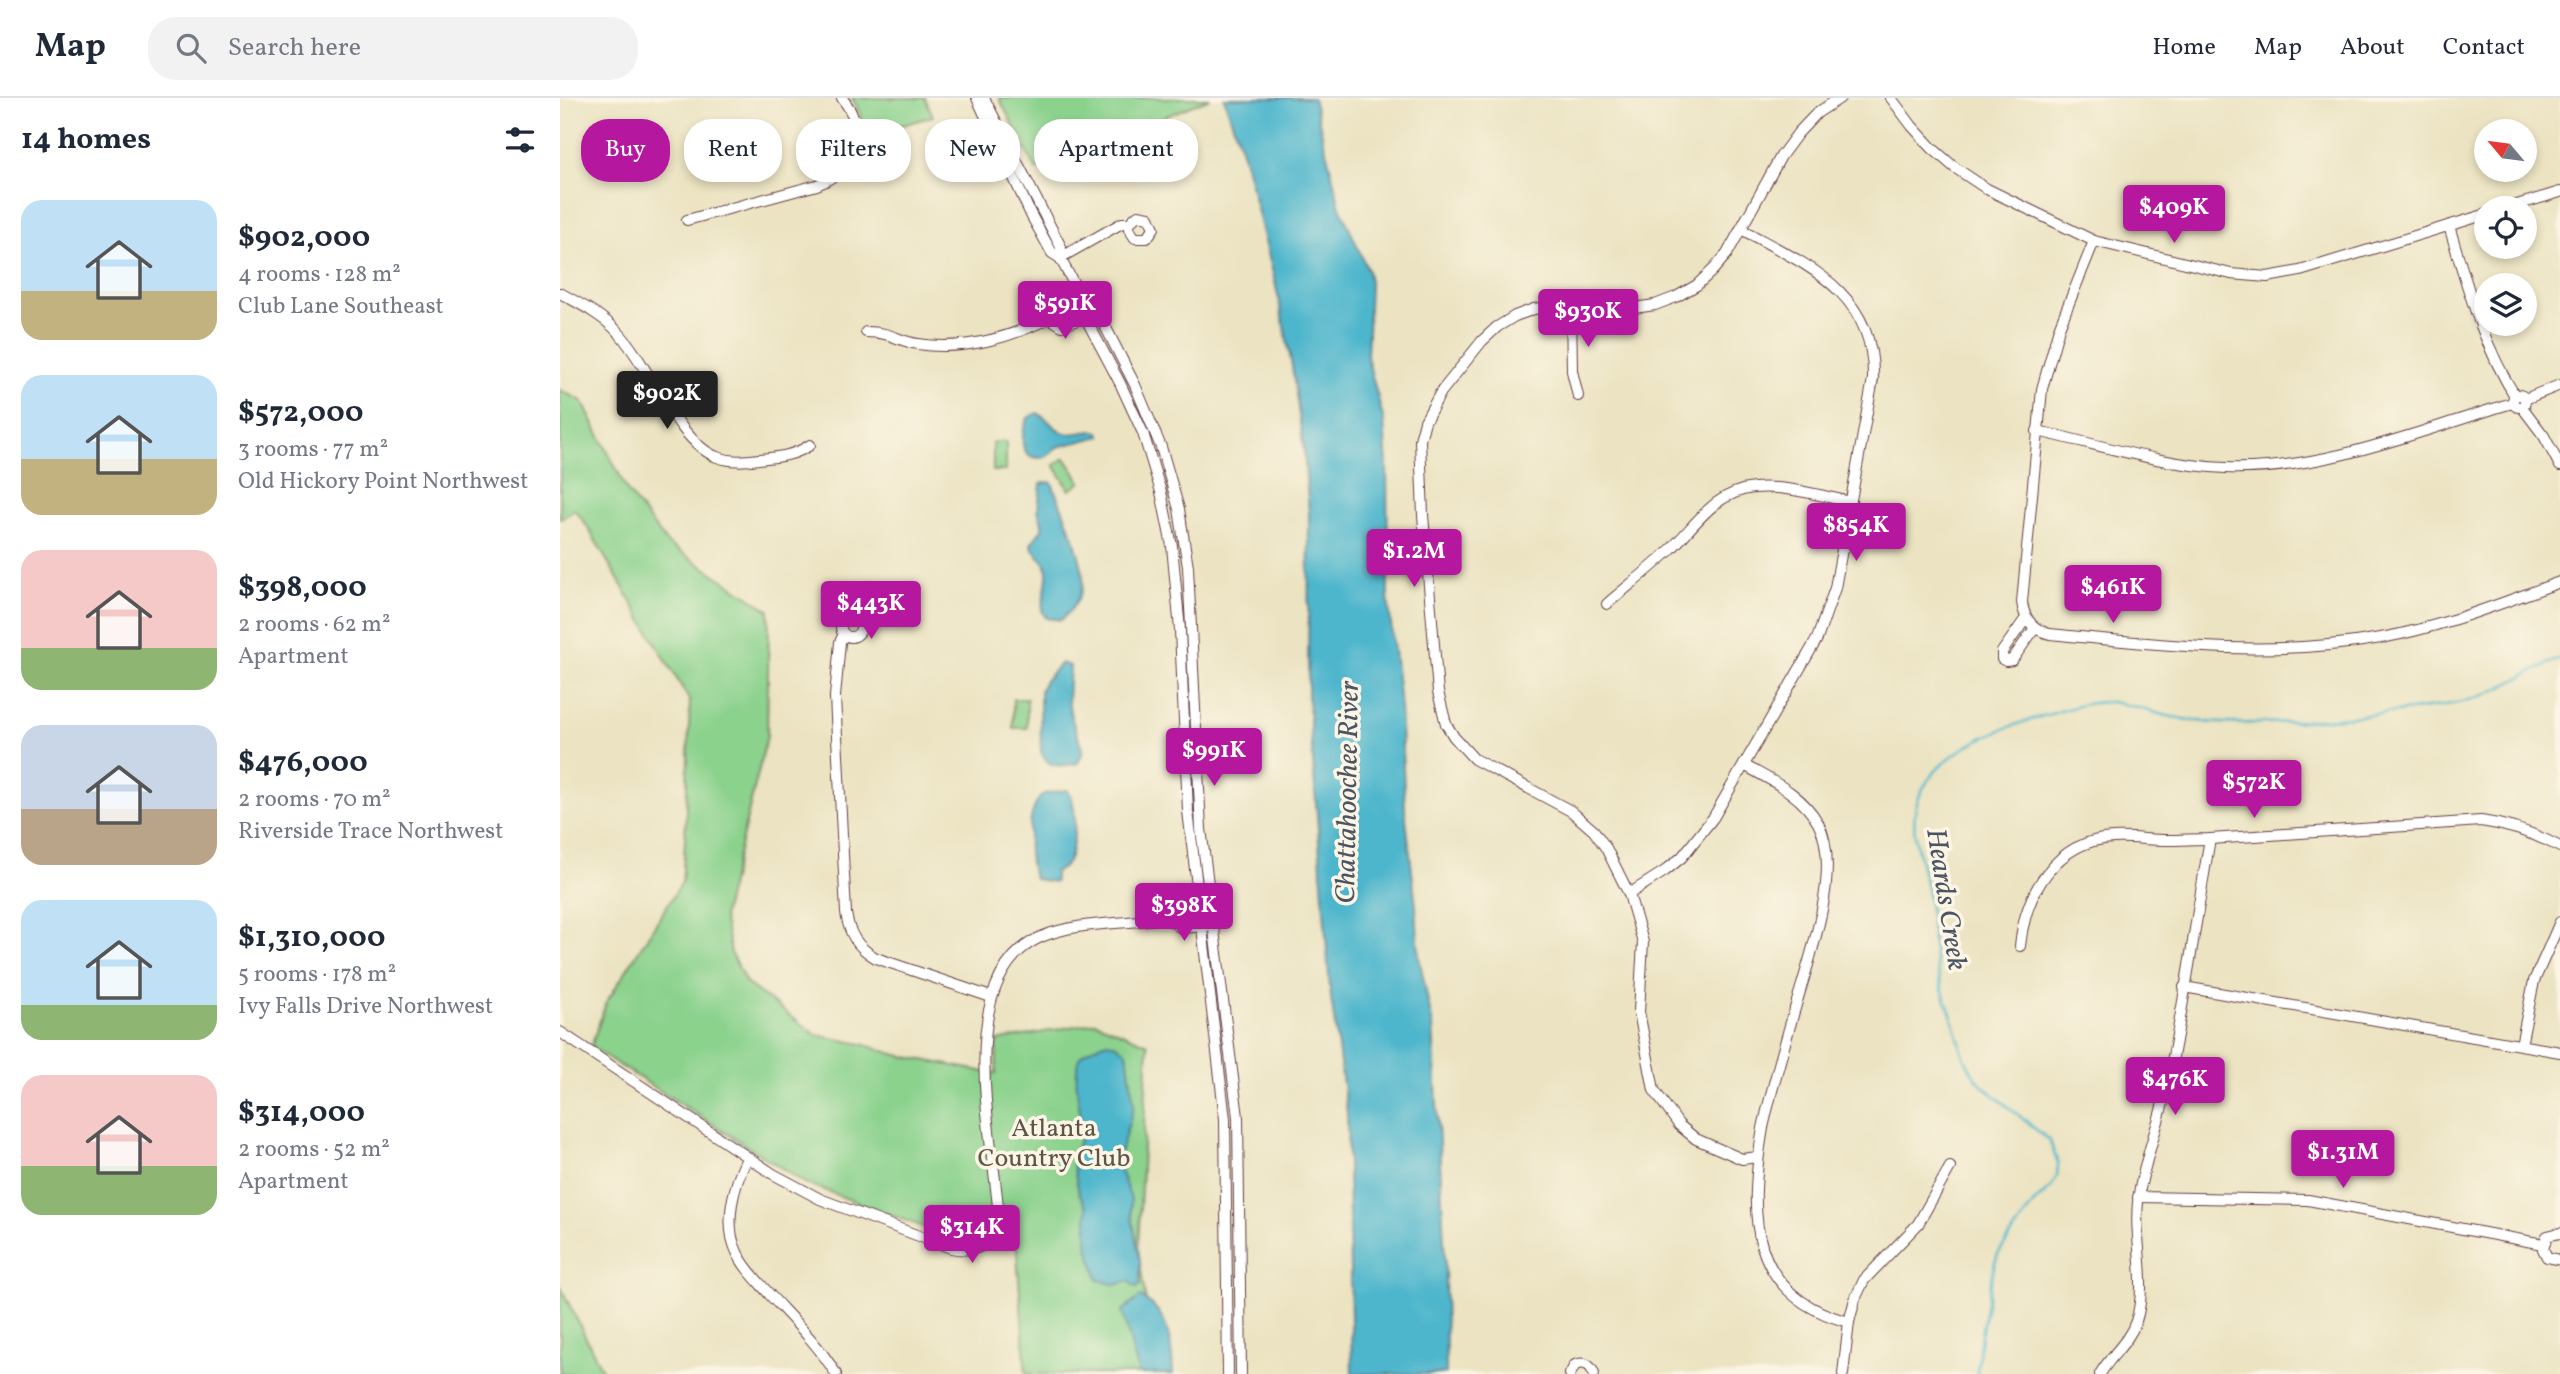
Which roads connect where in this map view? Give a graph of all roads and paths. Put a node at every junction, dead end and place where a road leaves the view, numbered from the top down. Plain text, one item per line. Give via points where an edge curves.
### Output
1 (842, 98) edge
2 (977, 98) edge
3 (984, 98) edge
4 (1840, 98) edge
5 (1891, 98) edge
6 (2560, 192) edge
7 (2537, 199) edge
8 (2474, 219) edge
9 (687, 220) dead end
10 (1129, 223) dead end
11 (2449, 226) junction
12 (1741, 229) junction
13 (2094, 241) junction
14 (1060, 258) junction
15 (560, 293) edge
16 (1078, 293) junction
17 (1571, 307) junction
18 (1085, 317) junction
19 (1049, 318) junction
20 (866, 332) dead end
21 (2560, 385) edge
22 (1578, 396) dead end
23 (2519, 401) junction
24 (2037, 431) junction
25 (810, 445) dead end
26 (2560, 466) edge
27 (1851, 502) junction
28 (2560, 583) edge
29 (1607, 604) dead end
30 (2026, 618) junction
31 (2035, 628) junction
32 (844, 634) dead end
33 (1744, 765) junction
34 (2210, 839) junction
35 (2560, 847) edge
36 (1629, 894) junction
37 (1209, 897) junction
38 (1198, 899) junction
39 (1166, 917) junction
40 (2560, 922) edge
41 (1213, 925) junction
42 (1201, 927) junction
43 (2020, 946) dead end
44 (2184, 987) junction
45 (990, 997) junction
46 (560, 1032) edge
47 (2521, 1045) junction
48 (2560, 1052) edge
49 (747, 1157) junction
50 (1758, 1157) junction
51 (1950, 1167) dead end
52 (2138, 1197) junction
53 (2560, 1233) edge
54 (2543, 1244) junction
55 (2560, 1260) edge
56 (1849, 1322) junction
57 (836, 1374) edge
58 (1228, 1374) edge
59 (1241, 1374) edge
60 (1570, 1374) edge
61 (1594, 1374) edge
62 (1843, 1374) edge
63 (2100, 1374) edge

1 - 9 street via 852,112 857,135 851,157 832,179
2 - 14 street via 1031,215 1052,253
3 - 14 street via 1061,247
4 - 12 street via 1798,132
5 - 13 street via 1954,167 1987,189
6 - 7 street
8 - 11 street
10 - 14 street
11 - 13 street via 2267,277 2231,274
11 - 23 street via 2484,338
12 - 17 street via 1713,270 1676,297 1634,309
12 - 27 street via 1830,280 1850,301 1865,329 1873,379
13 - 24 street via 2048,361
14 - 16 street
15 - 25 street via 620,333 702,449 738,461 790,456
16 - 18 street
16 - 19 street via 1051,305
16 - 37 street via 1095,310 1135,385 1161,447 1179,509 1189,576 1201,830
17 - 22 street via 1572,371
17 - 36 street via 1534,309 1497,327 1441,392 1425,421 1419,460 1438,692 1446,724 1464,750 1580,818 1606,848
18 - 19 street via 1062,326
18 - 38 street via 1143,433 1167,520 1180,630 1188,811
19 - 20 street via 1004,336 954,345 919,344 888,333
21 - 23 street
23 - 24 street via 2333,457 2264,468 2185,464
23 - 26 street
24 - 30 street via 2022,602
27 - 29 street via 1771,488 1733,493 1707,509 1668,552
27 - 33 street via 1825,622
28 - 31 street via 2441,624 2325,646 2198,649 2050,634
30 - 31 street
30 - 31 street via 2002,652 2006,662
32 - 45 street via 835,697 846,913 851,932 876,958
33 - 36 street via 1694,844 1665,871
33 - 50 street via 1790,791 1809,809 1820,826 1826,867 1822,911 1769,1100
34 - 35 street via 2481,821 2531,832
34 - 43 street via 2112,838 2074,851 2052,867 2034,890 2024,915
34 - 44 street
36 - 50 street via 1643,942 1639,1013 1654,1090 1679,1125 1696,1139 1742,1159
37 - 38 street
37 - 41 street
38 - 39 street via 1181,902
38 - 42 street
39 - 42 street via 1181,928
39 - 45 street via 1066,930 1037,939 1007,964
40 - 47 street via 2534,981
41 - 42 street
41 - 59 street via 1239,1145
42 - 58 street via 1225,1119
44 - 47 street
44 - 52 street via 2166,1090
45 - 49 street via 984,1059 999,1220 985,1246 951,1248 852,1212 799,1189
46 - 49 street
47 - 48 street
49 - 57 street via 732,1206 736,1251
50 - 56 street via 1756,1226 1769,1267 1805,1306
51 - 56 street via 1918,1224 1864,1280
52 - 54 street via 2308,1200
52 - 63 street via 2139,1311 2129,1337
53 - 54 street via 2550,1234
54 - 55 street via 2547,1257
56 - 62 street
60 - 61 street via 1572,1367 1583,1363

